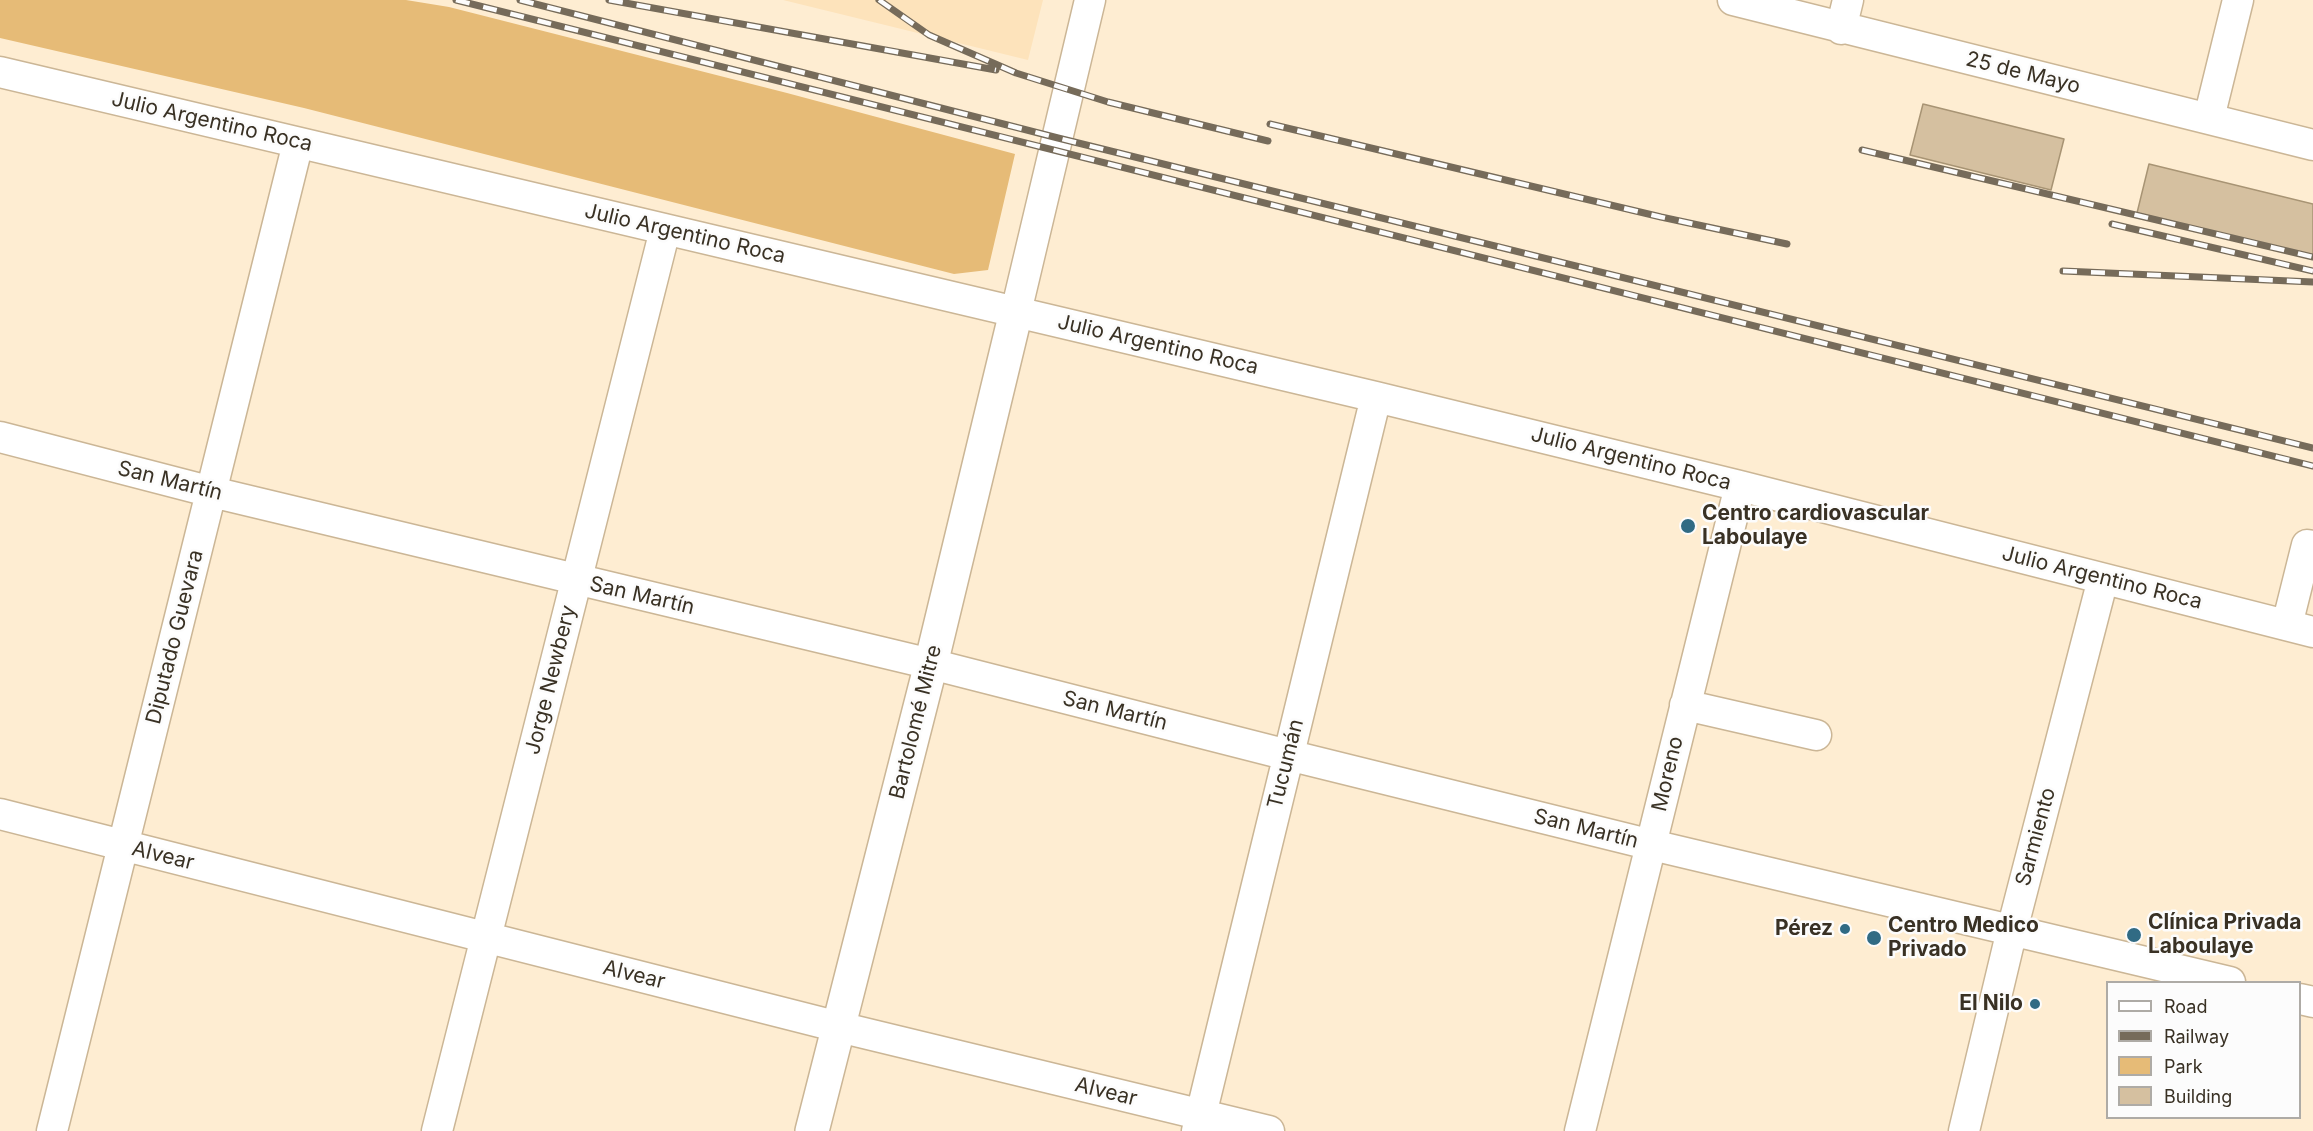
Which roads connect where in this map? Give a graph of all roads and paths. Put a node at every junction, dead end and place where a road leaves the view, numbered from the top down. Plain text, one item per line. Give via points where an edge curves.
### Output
1 (1090, 0) edge
2 (1733, 0) edge
3 (1848, 0) edge
4 (2238, 0) edge
5 (1841, 29) junction
6 (0, 72) edge
7 (2209, 118) junction
8 (298, 143) junction
9 (2313, 145) edge
10 (665, 230) junction
11 (1016, 312) junction
12 (1376, 397) junction
13 (0, 437) edge
14 (1740, 486) junction
15 (212, 492) junction
16 (2313, 546) edge
17 (2103, 579) junction
18 (576, 580) junction
19 (2300, 628) edge
20 (931, 664) junction
21 (1685, 705) junction
22 (1816, 735) dead end
23 (1288, 755) junction
24 (0, 814) edge
25 (1652, 845) junction
26 (123, 846) junction
27 (2012, 930) junction
28 (486, 938) junction
29 (2226, 981) edge
30 (839, 1027) junction
31 (1200, 1123) edge
32 (52, 1131) edge
33 (437, 1131) edge
34 (812, 1131) edge
35 (1269, 1131) edge
36 (1580, 1131) edge
37 (1964, 1131) edge

1 - 11 street
2 - 5 street, 25 de Mayo
3 - 5 street
4 - 7 street
5 - 7 street, 25 de Mayo
6 - 8 street, Julio Argentino Roca
7 - 9 street, 25 de Mayo
8 - 10 street, Julio Argentino Roca
8 - 15 street, Diputado Guevara
10 - 11 street, Julio Argentino Roca
10 - 18 street, Jorge Newbery
11 - 12 street, Julio Argentino Roca
11 - 20 main road, Bartolomé Mitre
12 - 14 street, Julio Argentino Roca
12 - 23 street, Tucumán
13 - 15 street, San Martín
14 - 17 street, Julio Argentino Roca
14 - 21 street, Moreno
15 - 18 street, San Martín
15 - 26 street, Diputado Guevara
16 - 19 street via 2307,545
17 - 19 street, Julio Argentino Roca
17 - 27 street, Sarmiento
18 - 20 street, San Martín
18 - 28 street, Jorge Newbery
20 - 23 street, San Martín
20 - 30 main road, Bartolomé Mitre
21 - 22 street
21 - 25 street, Moreno
23 - 25 street, San Martín
23 - 31 street, Tucumán
24 - 26 street, Alvear
25 - 27 street, San Martín
25 - 36 street, Moreno
26 - 28 street, Alvear
26 - 32 street, Diputado Guevara
27 - 29 street, San Martín
27 - 37 street, Sarmiento
28 - 30 street, Alvear
28 - 33 street, Jorge Newbery
30 - 31 street, Alvear
30 - 34 main road, Bartolomé Mitre
31 - 35 street, Alvear

